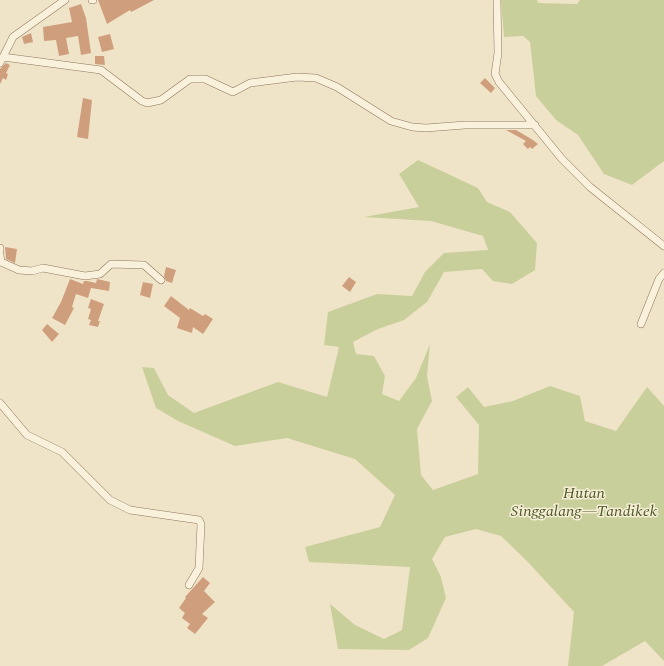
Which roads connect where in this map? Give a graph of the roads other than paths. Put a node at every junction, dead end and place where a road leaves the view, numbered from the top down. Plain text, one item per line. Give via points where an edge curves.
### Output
1 (65, 0) edge
2 (497, 0) edge
3 (1, 60) edge
4 (535, 126) junction
5 (664, 246) edge
6 (0, 255) edge
7 (664, 273) edge
8 (161, 280) dead end
9 (641, 324) dead end
10 (0, 403) edge
11 (189, 585) dead end

1 - 3 street via 13,38
2 - 4 street via 498,53 495,74
3 - 4 street via 101,70 148,103 161,100 190,79 205,79 233,92 250,83 297,77 316,78 337,87 391,121 412,127
4 - 5 street via 562,159 590,187
6 - 8 street via 1,262 19,270 32,271 43,268 85,276 100,274 111,264 144,265
7 - 9 street via 659,279
10 - 11 street via 27,435 62,452 110,500 130,510 199,520 200,568

